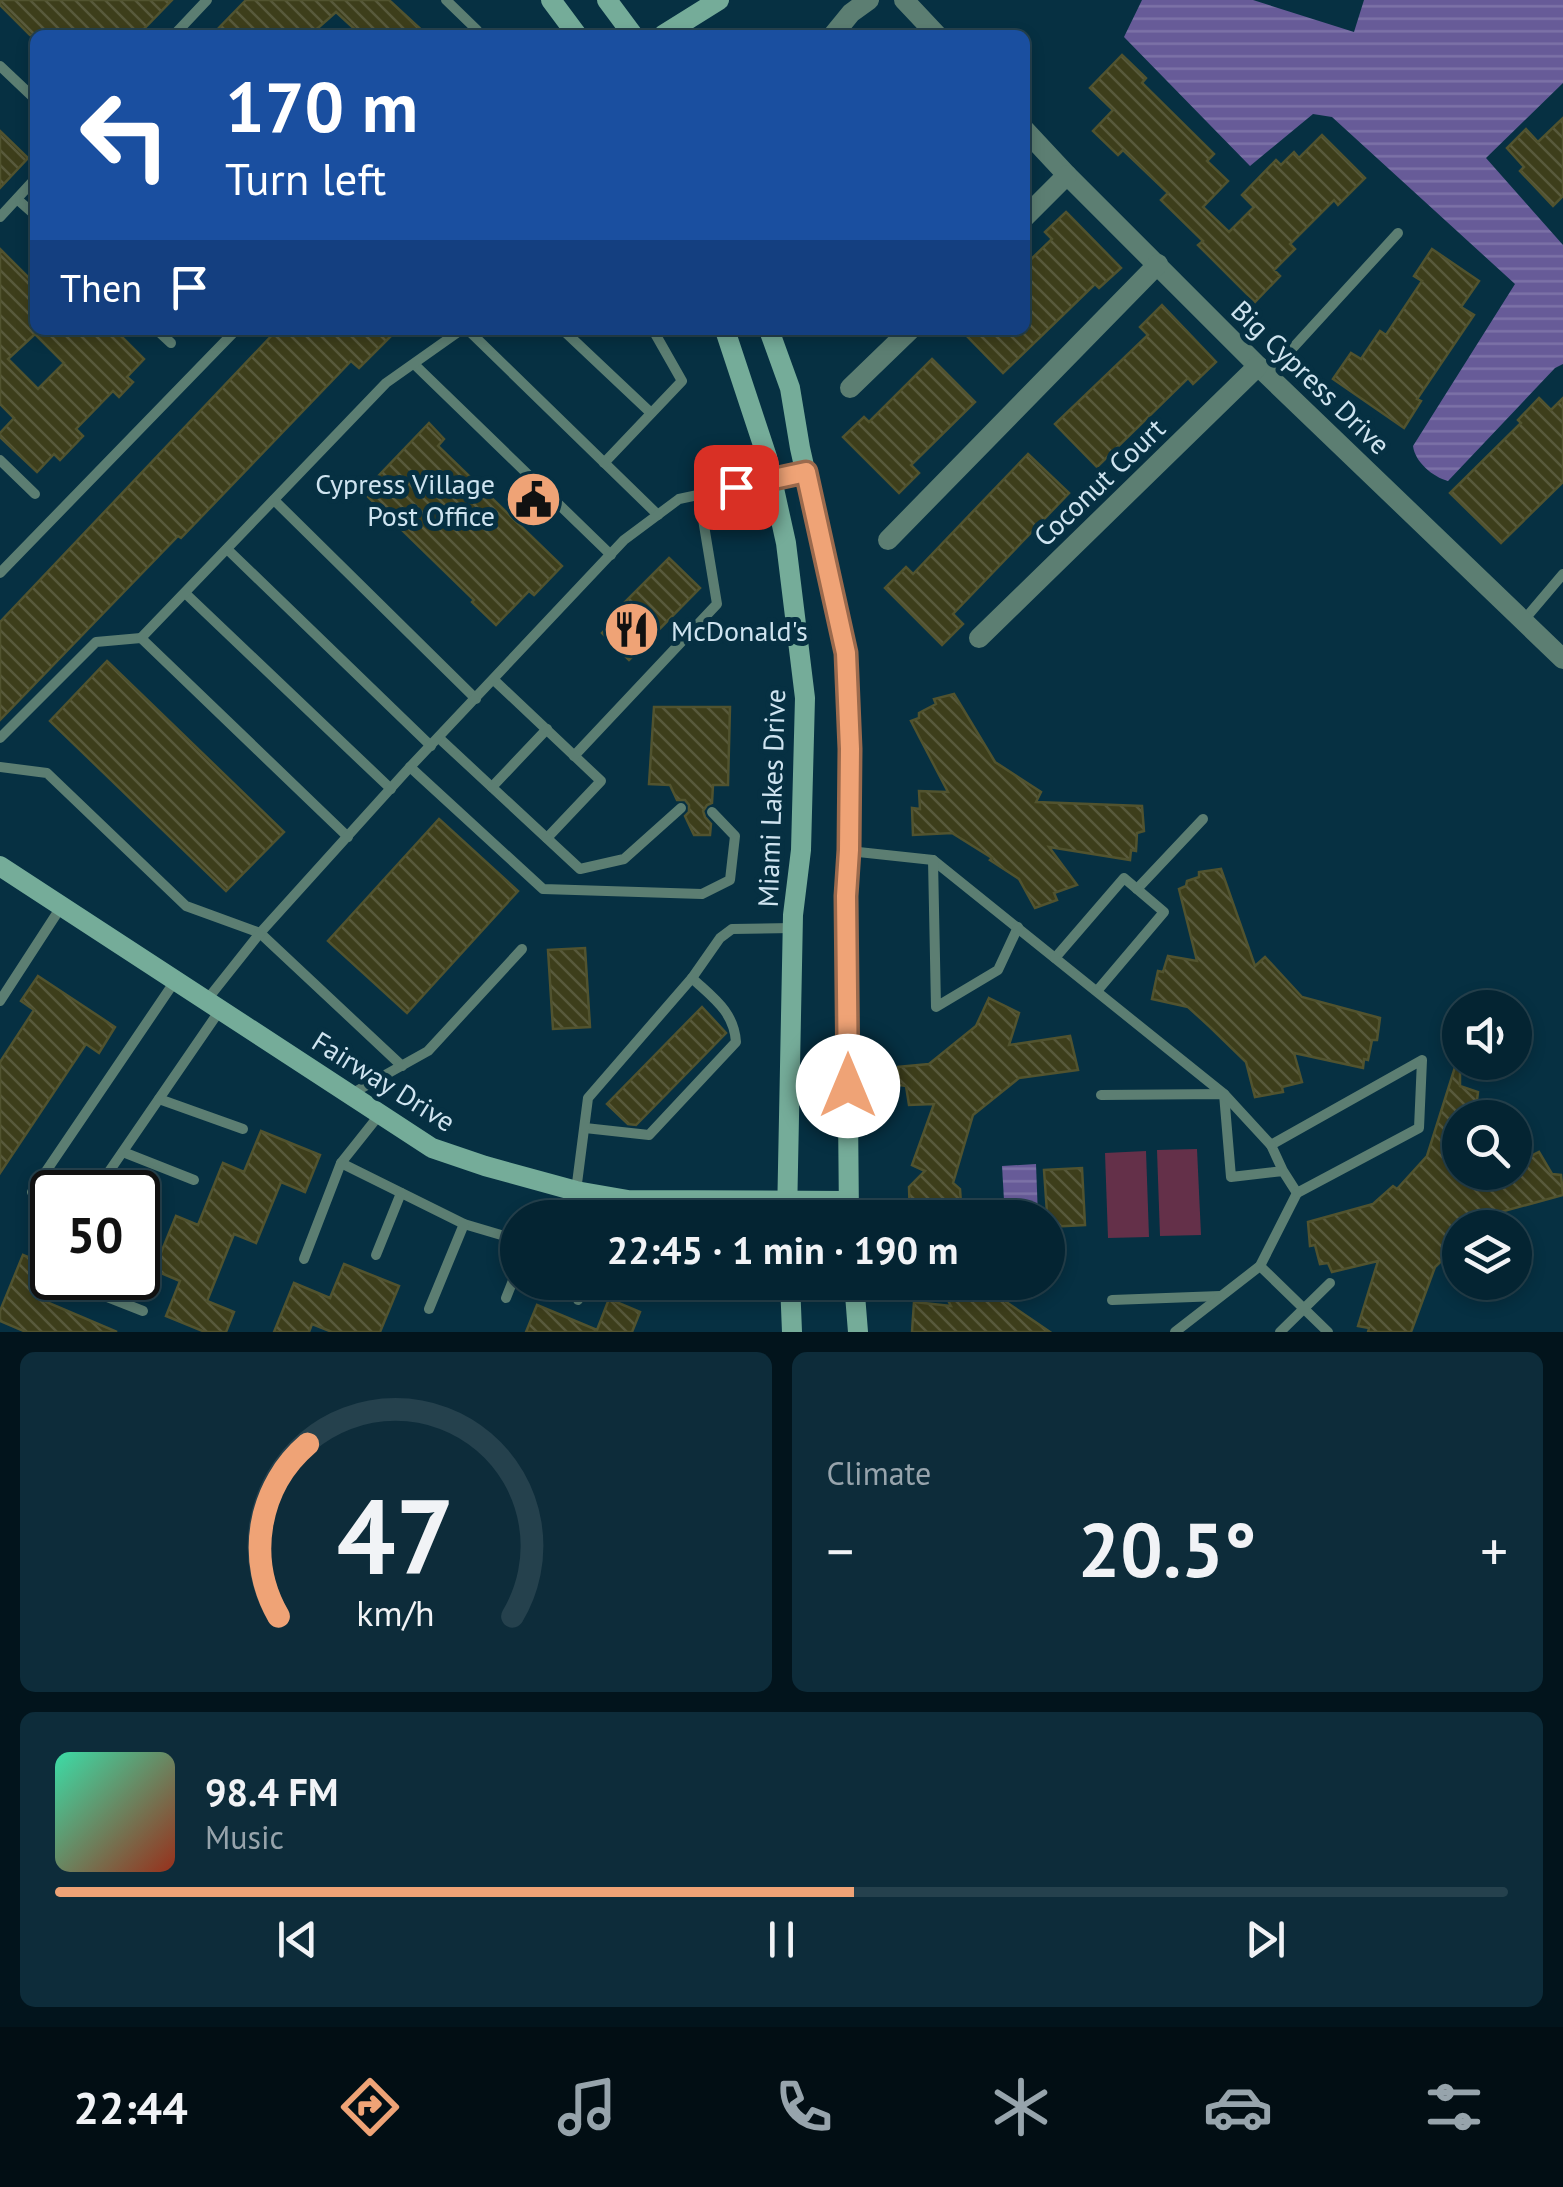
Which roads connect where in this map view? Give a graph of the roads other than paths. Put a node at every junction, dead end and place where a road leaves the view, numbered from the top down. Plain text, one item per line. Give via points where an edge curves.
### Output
1 (207, 0) edge
2 (446, 0) edge
3 (552, 0) edge
4 (608, 0) edge
5 (719, 0) edge
6 (869, 0) edge
7 (904, 0) edge
8 (179, 30) edge
9 (476, 30) dead end
10 (573, 30) edge
11 (629, 30) edge
12 (671, 30) edge
13 (837, 30) edge
14 (932, 30) edge
15 (0, 66) edge
16 (30, 94) edge
17 (1030, 135) edge
18 (1068, 175) junction
19 (30, 185) edge
20 (17, 198) junction
21 (30, 210) edge
22 (1030, 212) edge
23 (0, 217) edge
24 (1398, 233) dead end
25 (1158, 264) junction
26 (163, 335) edge
27 (231, 335) edge
28 (458, 335) edge
29 (470, 335) edge
30 (569, 335) edge
31 (656, 335) edge
32 (726, 335) edge
33 (771, 335) edge
34 (905, 335) edge
35 (171, 343) dead end
36 (414, 364) junction
37 (1263, 370) junction
38 (850, 388) dead end
39 (652, 413) junction
40 (0, 460) edge
41 (604, 463) junction
42 (806, 472) junction
43 (772, 479) junction
44 (35, 494) dead end
45 (699, 495) junction
46 (274, 500) junction
47 (658, 515) junction
48 (888, 540) dead end
49 (227, 548) junction
50 (610, 555) junction
51 (0, 573) edge
52 (1563, 574) edge
53 (184, 593) junction
54 (1523, 621) junction
55 (141, 638) junction
56 (979, 638) dead end
57 (1563, 660) edge
58 (494, 680) junction
59 (476, 699) junction
60 (547, 730) junction
61 (0, 738) edge
62 (435, 742) junction
63 (574, 756) junction
64 (0, 767) edge
65 (410, 767) junction
66 (492, 788) junction
67 (391, 789) junction
68 (680, 808) dead end
69 (712, 812) dead end
70 (1203, 819) dead end
71 (348, 837) junction
72 (547, 838) junction
73 (849, 850) junction
74 (932, 860) junction
75 (0, 866) edge
76 (1137, 888) junction
77 (62, 906) junction
78 (1018, 927) junction
79 (793, 928) junction
80 (260, 933) junction
81 (522, 949) dead end
82 (1055, 958) junction
83 (692, 978) junction
84 (175, 980) junction
85 (1096, 992) junction
86 (0, 1000) edge
87 (213, 1005) junction
88 (402, 1066) junction
89 (350, 1094) junction
90 (1224, 1094) junction
91 (1101, 1095) dead end
92 (159, 1098) junction
93 (380, 1114) junction
94 (585, 1128) junction
95 (244, 1129) dead end
96 (1271, 1146) junction
97 (123, 1152) junction
98 (340, 1163) junction
99 (47, 1170) edge
100 (110, 1170) edge
101 (1283, 1170) junction
102 (194, 1180) dead end
103 (576, 1191) junction
104 (401, 1193) junction
105 (1297, 1194) junction
106 (600, 1200) edge
107 (787, 1200) edge
108 (849, 1200) edge
109 (464, 1224) junction
110 (500, 1235) edge
111 (376, 1255) dead end
112 (304, 1259) dead end
113 (1260, 1266) junction
114 (1330, 1283) dead end
115 (1222, 1296) junction
116 (116, 1300) edge
117 (791, 1300) edge
118 (855, 1300) edge
119 (1112, 1300) dead end
120 (428, 1309) dead end
121 (1304, 1309) junction
122 (144, 1311) dead end
123 (792, 1332) edge
124 (858, 1332) edge
125 (1175, 1332) edge
126 (1280, 1332) edge
127 (1328, 1332) edge

1 - 8 lane
2 - 9 lane
3 - 10 main road
4 - 11 main road
5 - 12 main road
6 - 13 street
7 - 14 street
15 - 16 lane
17 - 18 street, Big Cypress Drive
18 - 22 street
18 - 25 street, Big Cypress Drive
19 - 20 lane
20 - 21 lane
20 - 23 lane
24 - 37 lane
25 - 37 street, Big Cypress Drive
25 - 48 street
26 - 35 lane
27 - 51 lane
28 - 36 lane
29 - 41 lane
30 - 39 lane
31 - 39 lane via 682,381
32 - 43 main road, Miami Lakes Drive
33 - 42 main road via 790,388
34 - 38 street
36 - 46 lane via 386,383
36 - 50 lane
37 - 54 street, Big Cypress Drive
37 - 56 street, Coconut Court
39 - 41 lane
40 - 44 lane
41 - 47 lane
42 - 43 lane
42 - 73 main road via 846,653
43 - 45 lane
43 - 79 main road, Miami Lakes Drive via 806,698
45 - 47 lane via 678,499
45 - 63 lane via 717,604
46 - 49 lane
46 - 59 lane
47 - 50 lane
49 - 53 lane
49 - 62 lane
50 - 58 lane
52 - 54 lane
53 - 55 lane
53 - 67 lane
54 - 57 street, Big Cypress Drive
55 - 61 lane via 96,642
55 - 71 lane
58 - 59 lane
58 - 60 lane
59 - 62 lane
60 - 63 lane
60 - 66 lane
62 - 65 lane
62 - 66 lane
63 - 72 lane via 601,781
64 - 80 lane via 47,773 186,906
65 - 67 lane
65 - 69 lane via 543,889 702,894 730,880 735,836
66 - 72 lane
67 - 71 lane
68 - 72 lane via 624,859 580,869
70 - 76 lane
71 - 80 lane
73 - 74 lane
73 - 108 main road
74 - 78 lane
74 - 78 lane via 936,1007 998,970
75 - 77 main road, Fairway Drive
76 - 82 lane via 1124,878
76 - 85 lane via 1164,912
77 - 84 main road, Fairway Drive
77 - 86 lane
78 - 82 lane
79 - 83 lane via 732,929
79 - 107 main road, Miami Lakes Drive
80 - 87 lane
80 - 88 lane
81 - 88 lane via 428,1051
82 - 85 lane
83 - 94 lane via 588,1098
83 - 94 lane via 728,1012 736,1042 649,1136
84 - 87 main road, Fairway Drive
84 - 99 lane
85 - 90 lane
87 - 89 main road, Fairway Drive
87 - 92 lane
88 - 89 lane
89 - 93 main road, Fairway Drive
90 - 91 lane
90 - 96 lane
90 - 101 lane via 1231,1177
92 - 95 lane
92 - 97 lane
93 - 98 lane
93 - 103 main road, Fairway Drive via 432,1148
94 - 103 lane
96 - 101 lane
96 - 105 lane via 1422,1060 1419,1128
97 - 100 lane
97 - 102 lane
98 - 104 lane
98 - 112 lane
101 - 105 lane
103 - 106 main road, Fairway Drive
104 - 109 lane
104 - 111 lane
105 - 113 lane
109 - 110 lane
109 - 120 lane
113 - 115 lane
113 - 121 lane
114 - 121 lane
115 - 119 lane
115 - 125 lane
116 - 122 lane
117 - 123 main road
118 - 124 main road
121 - 126 lane
121 - 127 lane

